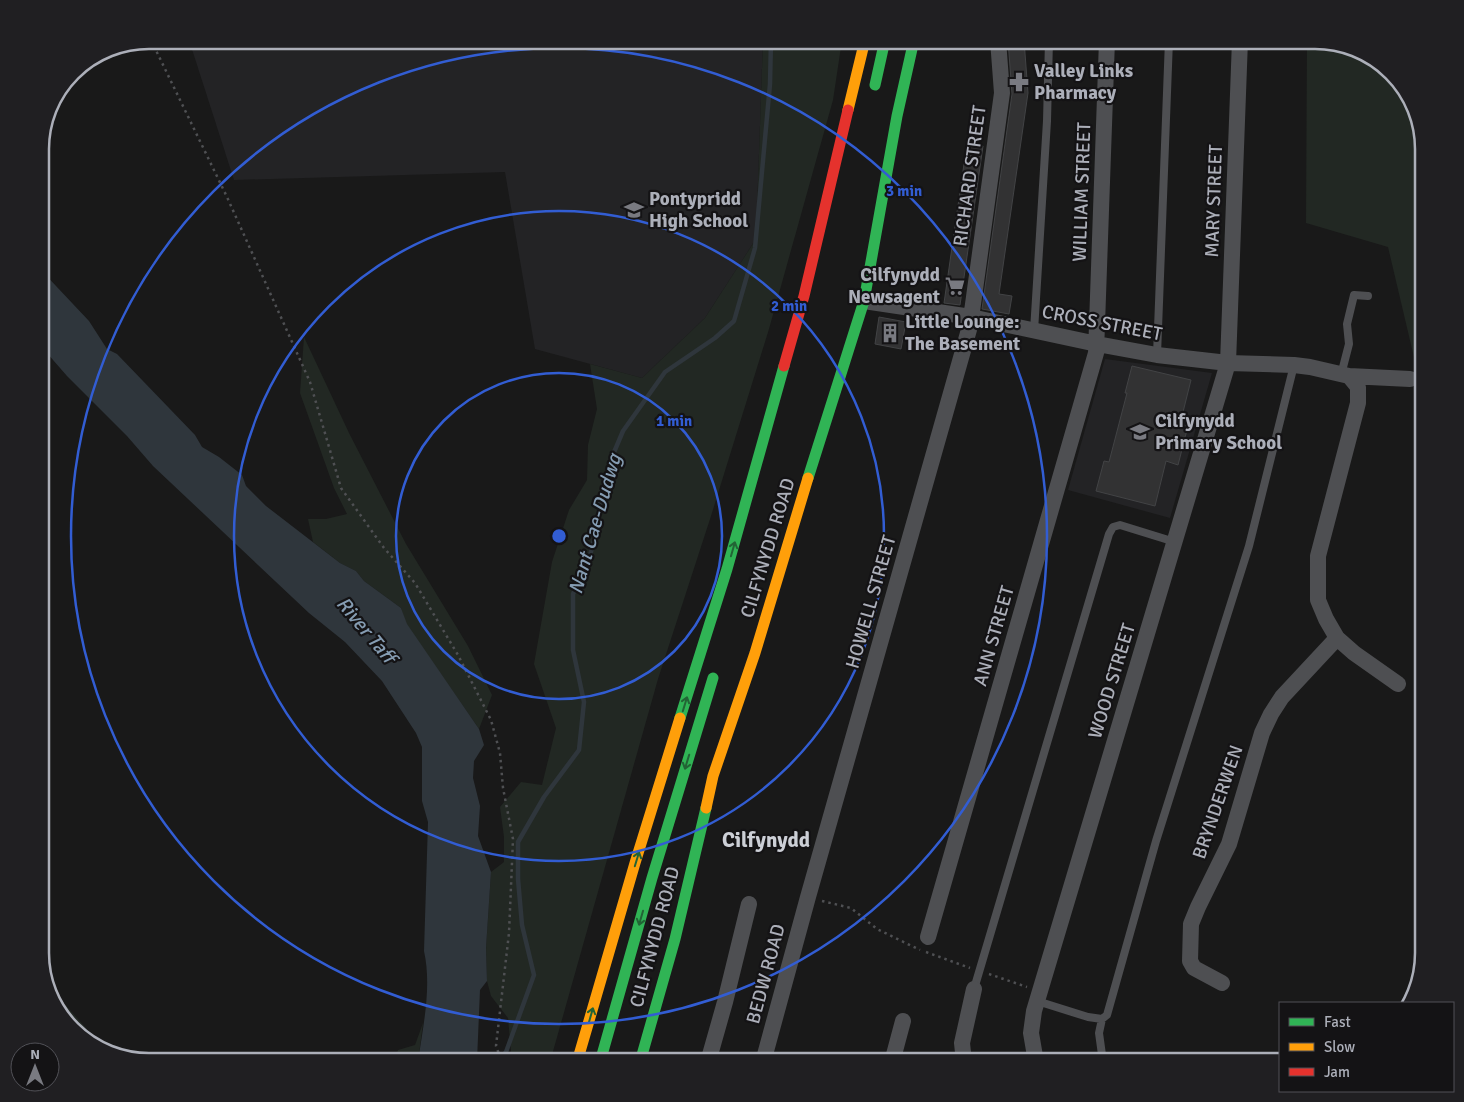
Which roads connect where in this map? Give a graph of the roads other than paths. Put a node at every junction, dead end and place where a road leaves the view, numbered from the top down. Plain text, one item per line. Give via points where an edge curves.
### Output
1 (864, 49) edge
2 (883, 49) edge
3 (912, 49) edge
4 (999, 49) edge
5 (1049, 49) edge
6 (1107, 49) edge
7 (1169, 49) edge
8 (1240, 49) edge
9 (872, 95) dead end
10 (1368, 296) dead end
11 (864, 300) junction
12 (970, 317) junction
13 (1034, 331) junction
14 (1097, 344) junction
15 (1157, 355) junction
16 (1228, 363) junction
17 (1294, 365) junction
18 (1341, 374) junction
19 (1410, 379) dead end
20 (1175, 542) junction
21 (1337, 638) junction
22 (716, 668) dead end
23 (1398, 684) dead end
24 (808, 897) joint
25 (749, 904) dead end
26 (928, 937) dead end
27 (1222, 983) dead end
28 (974, 990) joint
29 (1036, 1006) junction
30 (1102, 1019) junction
31 (903, 1021) dead end
32 (580, 1053) edge
33 (603, 1053) edge
34 (643, 1053) edge
35 (711, 1053) edge
36 (765, 1053) edge
37 (894, 1053) edge
38 (963, 1053) edge
39 (1034, 1053) edge
40 (1102, 1053) edge

32 -> 1 main road via 727,569 804,296
2 - 9 main road
3 - 11 main road, CILFYNYDD ROAD
4 - 12 street, RICHARD STREET via 1002,93
5 - 13 lane
6 - 14 street, WILLIAM STREET
7 - 15 lane
8 - 16 street, MARY STREET
10 - 18 lane via 1354,295 1347,324 1348,349
11 - 12 street, CROSS STREET
11 - 34 main road, CILFYNYDD ROAD via 755,653 713,776 675,938
12 - 13 street, CROSS STREET
12 - 24 street, HOWELL STREET
13 - 14 street, CROSS STREET
14 - 15 street, CROSS STREET
14 - 26 street, ANN STREET
15 - 16 street, CROSS STREET
16 - 17 street, CROSS STREET
16 - 20 street, WOOD STREET
17 - 18 street, CROSS STREET
17 - 30 lane via 1240,574 1159,832 1107,1016
18 - 19 street, CROSS STREET
18 - 21 street via 1358,387 1358,403 1318,556 1317,578 1318,600
20 - 28 lane via 1120,525 1113,527 1109,534
20 - 29 street, WOOD STREET
21 - 23 street
21 - 27 street, BRYNDERWEN via 1282,697 1271,714 1229,844 1191,924 1190,961 1194,968
22 -> 33 main road
24 - 36 street, BEDW ROAD
25 - 35 street
28 - 38 street via 962,1043
29 - 30 lane
29 - 39 street, WOOD STREET via 1031,1033
30 - 40 lane via 1099,1033
31 - 37 street

